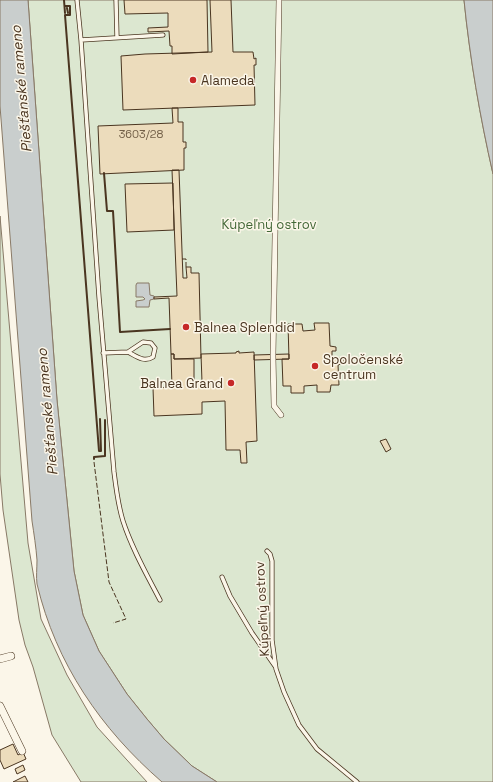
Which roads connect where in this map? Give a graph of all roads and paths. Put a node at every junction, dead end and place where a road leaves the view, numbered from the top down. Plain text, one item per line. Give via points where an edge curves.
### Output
1 (77, 0) edge
2 (116, 0) edge
3 (279, 0) edge
4 (163, 35) dead end
5 (117, 38) junction
6 (81, 40) junction
7 (128, 352) junction
8 (103, 353) junction
9 (281, 415) dead end
10 (267, 551) dead end
11 (222, 577) dead end
12 (160, 600) dead end
13 (11, 656) dead end
14 (0, 659) edge
15 (276, 669) junction
16 (0, 706) edge
17 (2, 716) edge
18 (22, 751) dead end
19 (357, 782) edge

1 - 6 lane
2 - 5 lane
3 - 9 street via 273,356 274,406
4 - 5 lane
5 - 6 lane
6 - 8 lane
7 - 7 lane via 145,360 153,357 155,351 153,345 143,342
7 - 8 lane
8 - 12 lane via 118,501 135,551
10 - 15 lane, Kúpeľný ostrov via 272,561 272,640
11 - 15 lane via 230,596
13 - 14 street
15 - 19 lane, Kúpeľný ostrov via 299,724 317,749
16 - 17 street
17 - 18 street

